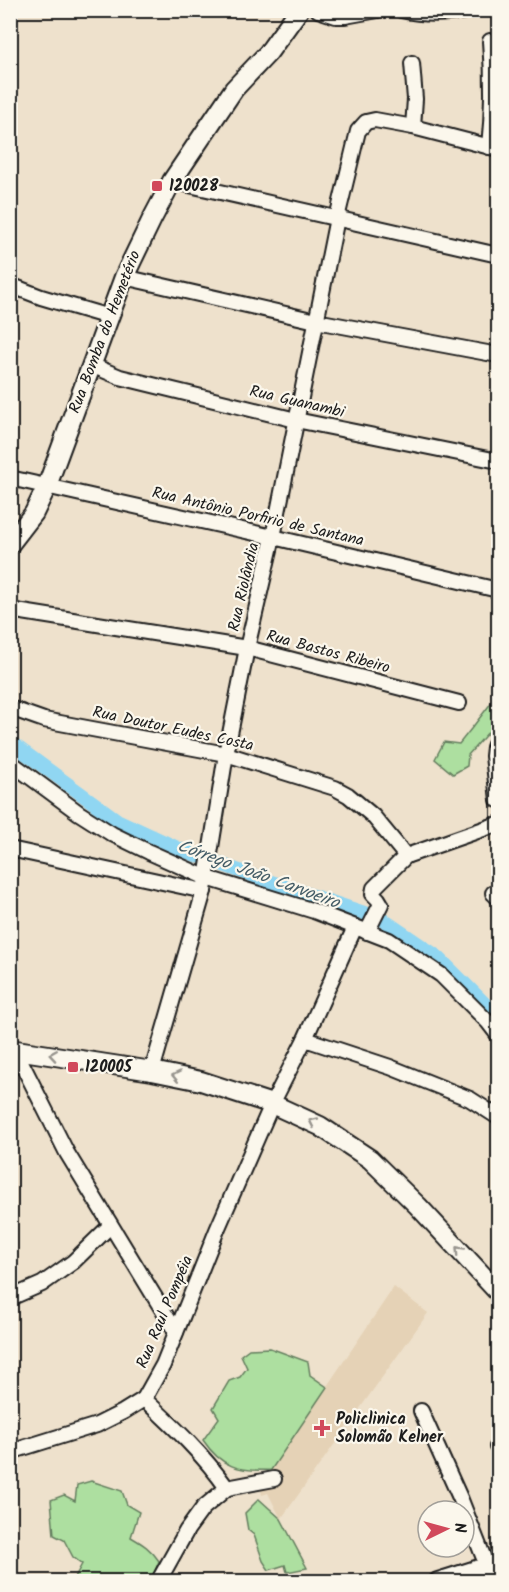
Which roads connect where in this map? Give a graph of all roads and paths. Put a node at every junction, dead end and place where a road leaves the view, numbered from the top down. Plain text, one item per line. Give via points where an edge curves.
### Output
1 (318, 10) edge
2 (378, 10) edge
3 (401, 10) edge
4 (472, 10) edge
5 (296, 11) edge
6 (490, 41) dead end
7 (412, 63) dead end
8 (413, 127) junction
9 (494, 148) edge
10 (172, 181) junction
11 (337, 218) junction
12 (498, 255) edge
13 (123, 277) junction
14 (10, 285) edge
15 (109, 317) junction
16 (316, 321) junction
17 (498, 355) edge
18 (91, 365) junction
19 (296, 420) junction
20 (498, 461) edge
21 (10, 478) edge
22 (47, 486) junction
23 (273, 537) junction
24 (10, 544) edge
25 (498, 590) edge
26 (10, 610) edge
27 (247, 648) junction
28 (459, 703) dead end
29 (10, 708) edge
30 (498, 737) edge
31 (226, 754) junction
32 (10, 762) edge
33 (498, 800) edge
34 (498, 824) edge
35 (10, 849) edge
36 (406, 856) junction
37 (206, 885) junction
38 (365, 926) junction
39 (498, 1035) edge
40 (305, 1039) junction
41 (13, 1049) edge
42 (152, 1071) junction
43 (272, 1104) junction
44 (498, 1117) edge
45 (111, 1226) junction
46 (498, 1293) edge
47 (10, 1298) edge
48 (176, 1332) junction
49 (144, 1399) junction
50 (421, 1411) dead end
51 (10, 1452) edge
52 (274, 1479) dead end
53 (227, 1488) junction
54 (493, 1564) edge
55 (158, 1581) edge
56 (438, 1581) edge

1 - 2 street via 345,16
3 - 4 street via 438,15
5 - 10 main road, Rua Bomba do Hemetério via 268,53 234,89
6 - 9 street
7 - 8 street
8 - 9 street
8 - 11 street, Rua Riolândia via 375,120 366,122 358,131
10 - 11 street
10 - 13 main road, Rua Bomba do Hemetério
11 - 12 street
11 - 16 street, Rua Riolândia
13 - 15 main road, Rua Bomba do Hemetério
13 - 16 street
14 - 15 street
15 - 18 main road, Rua Bomba do Hemetério
16 - 17 street
16 - 19 street, Rua Riolândia
18 - 19 street, Rua Guanambi via 120,378
18 - 22 main road, Rua Bomba do Hemetério
19 - 20 street, Rua Guanambi
19 - 23 street, Rua Riolândia
21 - 22 street, Rua Antônio Porfirio de Santana
22 - 23 street, Rua Antônio Porfirio de Santana
22 - 24 main road, Rua Bomba do Hemetério via 34,513
23 - 25 street, Rua Antônio Porfirio de Santana
23 - 27 street, Rua Riolândia
26 - 27 street, Rua Bastos Ribeiro
27 - 28 street, Rua Bastos Ribeiro
27 - 31 street, Rua Riolândia
29 - 31 street, Rua Doutor Eudes Costa via 44,720
30 - 33 street via 493,756
31 - 36 street, Rua Doutor Eudes Costa via 319,782 348,795 373,816
31 - 37 street, Rua Riolândia
32 - 37 street via 112,834
34 - 36 street
35 - 37 street
36 - 38 street, Rua Raul Pompéia via 374,888 380,907
37 - 38 street
37 - 42 street, Rua Riolândia
38 - 39 street via 441,975
38 - 40 street, Rua Raul Pompéia
40 - 43 street, Rua Raul Pompéia
40 - 44 street via 470,1099
42 -> 41 main road
41 - 45 street via 67,1153
43 -> 42 main road via 201,1081
46 -> 43 main road via 370,1159 320,1126
43 - 48 street, Rua Raul Pompéia
45 - 47 street via 73,1262 42,1284
45 - 48 street
48 - 49 street, Rua Raul Pompéia
49 - 51 street, Rua Raul Pompéia via 97,1425
49 - 53 street via 211,1465
50 - 54 street
52 - 53 street
53 - 55 street via 203,1508
54 - 56 main road

